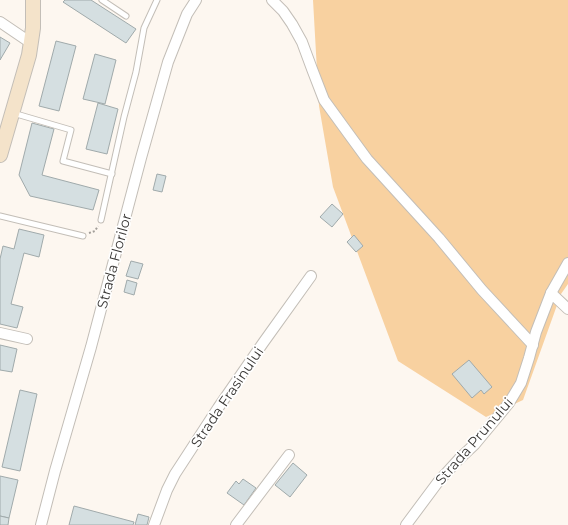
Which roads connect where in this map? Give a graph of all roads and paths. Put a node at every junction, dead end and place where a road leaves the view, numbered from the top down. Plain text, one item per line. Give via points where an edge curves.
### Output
1 (33, 0) edge
2 (102, 0) edge
3 (157, 0) edge
4 (196, 0) edge
5 (272, 0) edge
6 (126, 16) dead end
7 (0, 22) edge
8 (31, 43) junction
9 (12, 113) junction
10 (1, 151) edge
11 (112, 174) junction
12 (0, 216) edge
13 (101, 220) joint
14 (83, 236) joint
15 (568, 263) edge
16 (311, 276) dead end
17 (551, 293) junction
18 (568, 309) edge
19 (0, 333) edge
20 (27, 339) dead end
21 (533, 345) junction
22 (289, 455) dead end
23 (40, 525) edge
24 (154, 525) edge
25 (236, 525) edge
26 (406, 525) edge

1 - 8 street
2 - 6 lane
3 - 11 lane via 144,28
4 - 23 street, Strada Florilor via 187,14 168,62
5 - 21 street via 283,11 302,42 324,100 367,159
7 - 8 street
8 - 9 street
9 - 10 street
9 - 11 lane via 71,130 63,161
11 - 13 lane
12 - 14 lane
13 - 14 path via 95,231
15 - 17 street, Strada Prunului
16 - 24 street, Strada Frasinului via 222,402 175,474 166,490
17 - 18 street
17 - 21 street, Strada Prunului
19 - 20 street
21 - 26 street, Strada Prunului via 521,383 510,403 438,482
22 - 25 street

